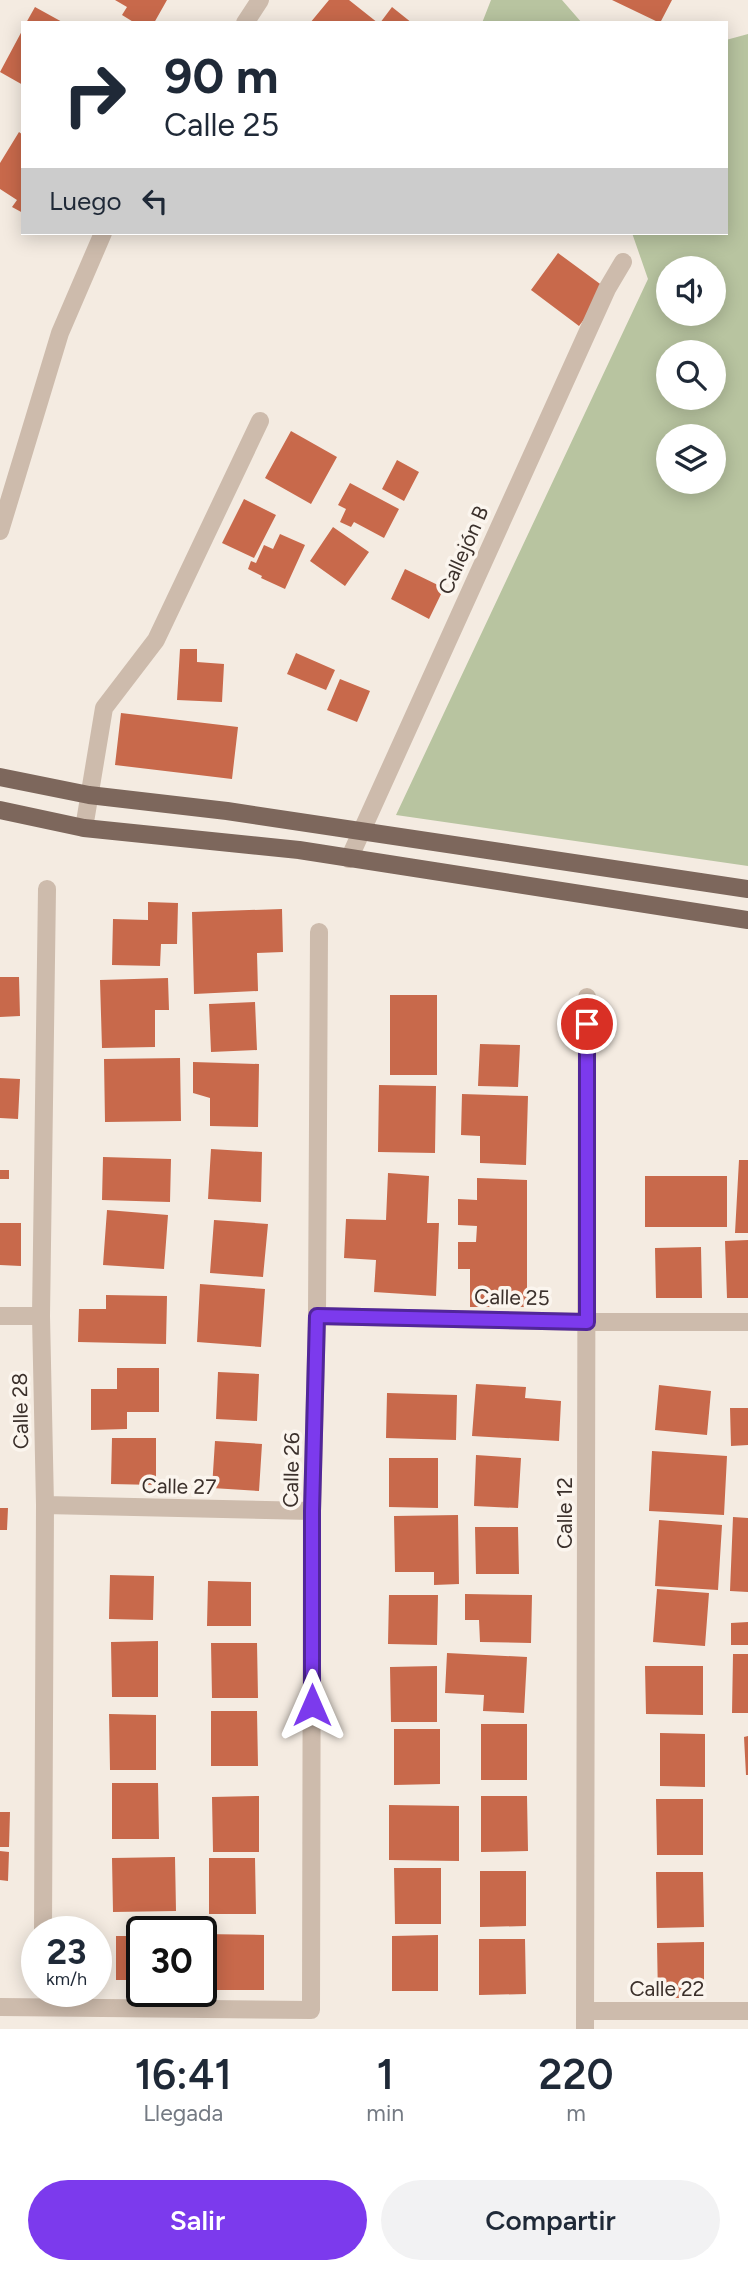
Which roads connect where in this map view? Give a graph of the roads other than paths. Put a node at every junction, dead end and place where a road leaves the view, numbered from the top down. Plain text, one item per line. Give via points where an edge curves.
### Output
1 (260, 0) edge
2 (246, 21) edge
3 (102, 235) edge
4 (623, 262) dead end
5 (260, 421) dead end
6 (0, 531) edge
7 (0, 777) edge
8 (89, 795) junction
9 (0, 810) edge
10 (84, 828) junction
11 (360, 831) junction
12 (349, 859) junction
13 (47, 889) dead end
14 (748, 889) edge
15 (748, 920) edge
16 (319, 932) dead end
17 (587, 997) dead end
18 (0, 1316) edge
19 (41, 1316) junction
20 (317, 1316) junction
21 (587, 1322) junction
22 (748, 1322) edge
23 (45, 1505) junction
24 (312, 1511) junction
25 (43, 1916) edge
26 (112, 2003) edge
27 (21, 2004) edge
28 (0, 2007) edge
29 (585, 2011) junction
30 (748, 2011) edge
31 (585, 2029) edge

1 - 2 street
3 - 6 street via 60,332
4 - 11 street, Callejón B
5 - 8 street via 156,640 104,708
7 - 8 main road
8 - 10 street
8 - 11 main road
9 - 10 main road
10 - 12 main road
11 - 12 street, Callejón B
11 - 14 main road
12 - 15 main road
13 - 19 street, Calle 28
16 - 20 street, Calle 26
17 - 21 street, Calle 12
18 - 19 street
19 - 23 street, Calle 28
20 - 21 street, Calle 25
20 - 24 street, Calle 26
21 - 22 street, Calle 25
21 - 29 street, Calle 12
23 - 24 street, Calle 27
23 - 25 street, Calle 28
24 - 26 street, Calle 26 via 311,2010
27 - 28 street
29 - 30 street, Calle 22
29 - 31 street, Calle 12

